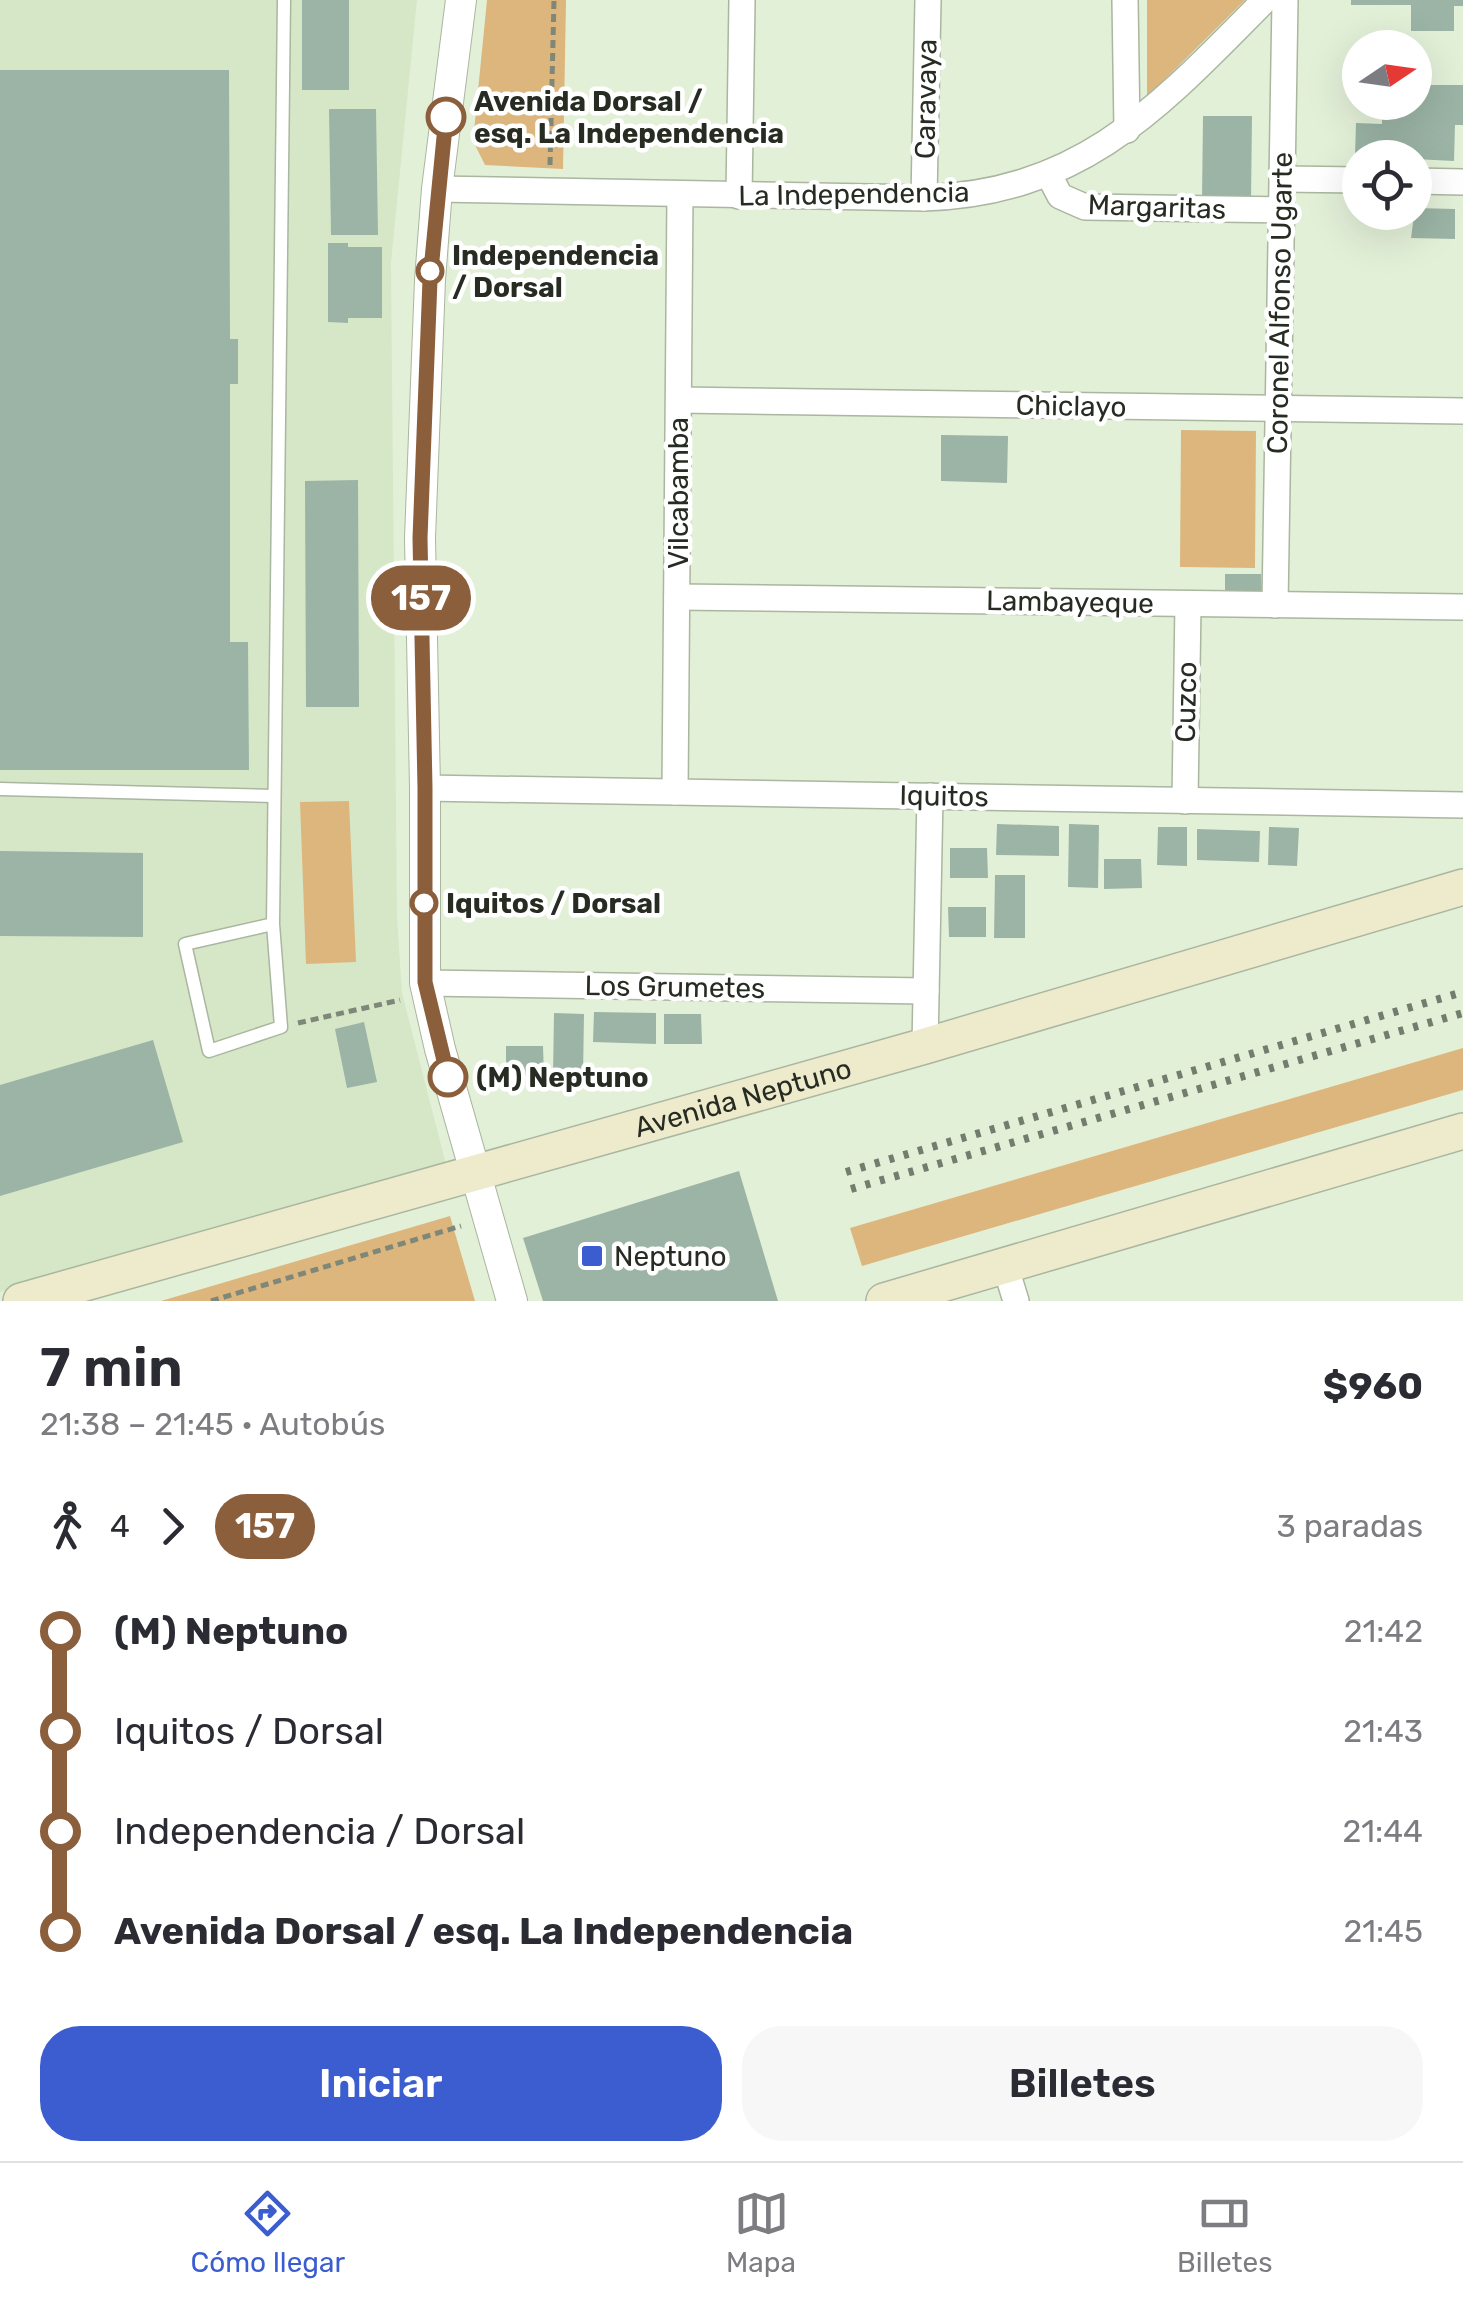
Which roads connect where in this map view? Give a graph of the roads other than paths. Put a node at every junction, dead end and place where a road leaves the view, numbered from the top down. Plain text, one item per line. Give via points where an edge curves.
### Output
1 (284, 0) edge
2 (461, 0) edge
3 (742, 0) edge
4 (928, 0) edge
5 (1125, 0) edge
6 (1264, 0) edge
7 (1286, 0) edge
8 (1128, 130) junction
9 (1048, 173) junction
10 (1282, 179) junction
11 (1342, 180) edge
12 (1432, 181) edge
13 (1463, 182) edge
14 (437, 189) junction
15 (680, 195) junction
16 (739, 196) junction
17 (924, 198) junction
18 (1282, 210) junction
19 (678, 400) junction
20 (1278, 409) junction
21 (1463, 411) edge
22 (677, 598) junction
23 (1188, 604) junction
24 (1275, 605) junction
25 (1463, 607) edge
26 (425, 788) junction
27 (0, 789) edge
28 (676, 792) junction
29 (274, 796) junction
30 (930, 796) junction
31 (1185, 801) junction
32 (1463, 805) edge
33 (1463, 888) edge
34 (273, 924) junction
35 (425, 989) junction
36 (926, 991) junction
37 (925, 1046) junction
38 (1463, 1130) edge
39 (475, 1174) junction
40 (1005, 1266) junction
41 (21, 1301) edge
42 (512, 1301) edge
43 (884, 1301) edge
44 (1016, 1301) edge

1 - 29 lane
2 - 14 street
3 - 16 street
4 - 17 street, Caravaya
5 - 8 street
6 - 8 street, La Independencia via 1190,78
7 - 10 street, Coronel Alfonso Ugarte
8 - 9 street, La Independencia
9 - 17 street, La Independencia via 981,194
9 - 18 street, Margaritas via 1060,196 1085,207
10 - 11 street
10 - 18 street, Coronel Alfonso Ugarte
12 - 13 street
14 - 15 street, La Independencia
14 - 26 street via 420,538
15 - 16 street, La Independencia
15 - 19 street, Vilcabamba
16 - 17 street, La Independencia
18 - 20 street, Coronel Alfonso Ugarte
19 - 20 street, Chiclayo
19 - 22 street, Vilcabamba
20 - 21 street, Chiclayo
20 - 24 street, Coronel Alfonso Ugarte
22 - 23 street, Lambayeque
22 - 28 street, Vilcabamba
23 - 24 street, Lambayeque
23 - 31 street, Cuzco
24 - 25 street, Lambayeque
26 - 28 street, Iquitos
26 - 35 street
27 - 29 lane
28 - 30 street, Iquitos
29 - 34 lane
30 - 31 street, Iquitos
30 - 36 street
31 - 32 street, Iquitos
33 - 37 main road, Avenida Neptuno
34 - 34 lane via 281,1026 209,1051 186,944
35 - 36 street, Los Grumetes
35 - 39 street
36 - 37 street
37 - 39 main road, Avenida Neptuno
38 - 40 main road
39 - 41 main road, Avenida Neptuno
39 - 42 street
40 - 43 main road
40 - 44 street

